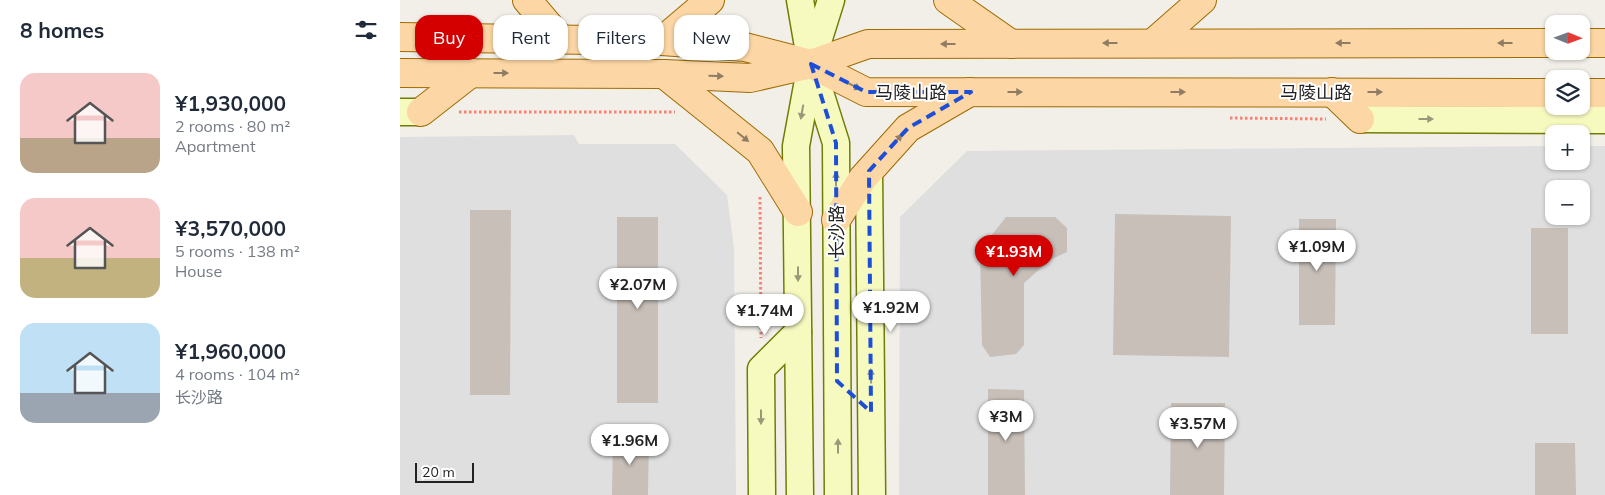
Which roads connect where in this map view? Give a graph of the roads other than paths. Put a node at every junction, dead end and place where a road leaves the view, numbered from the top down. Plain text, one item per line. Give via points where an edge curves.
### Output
1 (527, 0) edge
2 (710, 0) edge
3 (800, 0) edge
4 (831, 0) edge
5 (948, 0) edge
6 (1202, 0) edge
7 (540, 15) edge
8 (400, 37) edge
9 (493, 39) edge
10 (664, 39) edge
11 (664, 41) edge
12 (1153, 43) junction
13 (1545, 43) edge
14 (1590, 43) edge
15 (1605, 43) edge
16 (1011, 44) junction
17 (811, 64) junction
18 (400, 72) edge
19 (471, 73) junction
20 (664, 74) junction
21 (971, 92) junction
22 (1332, 92) junction
23 (1545, 93) edge
24 (1590, 93) edge
25 (1605, 93) edge
26 (410, 112) edge
27 (1360, 119) joint
28 (1605, 120) edge
29 (869, 171) junction
30 (798, 212) junction
31 (836, 220) junction
32 (798, 332) junction
33 (838, 381) junction
34 (871, 412) junction
35 (762, 495) edge
36 (800, 495) edge
37 (838, 495) edge
38 (872, 495) edge

1 - 7 main road
2 - 10 main road
3 - 17 main road, 长沙路
4 - 17 main road, 长沙路
5 - 16 main road
6 - 12 main road
8 - 9 main road, 马陵山路
11 - 17 main road, 马陵山路 via 744,47
13 -> 12 main road
12 -> 16 main road
14 - 15 main road
16 -> 17 main road via 868,44
20 -> 17 main road via 750,78
17 -> 21 main road, 马陵山路 via 866,92
17 -> 30 main road, 长沙路 via 796,146
31 -> 17 main road, 长沙路 via 836,143
18 - 19 main road
19 -> 20 main road
19 - 26 main road
20 -> 30 main road via 760,151
21 -> 22 main road, 马陵山路
29 -> 21 main road via 908,128
22 -> 23 main road, 马陵山路
22 - 27 main road
24 - 25 main road
27 -> 28 main road
29 - 31 main road
34 -> 29 main road
30 -> 32 main road, 长沙路
31 - 33 main road, 长沙路
32 -> 35 main road via 761,368
32 - 36 main road, 长沙路
33 - 34 main road
37 -> 33 main road, 长沙路
34 - 38 main road

